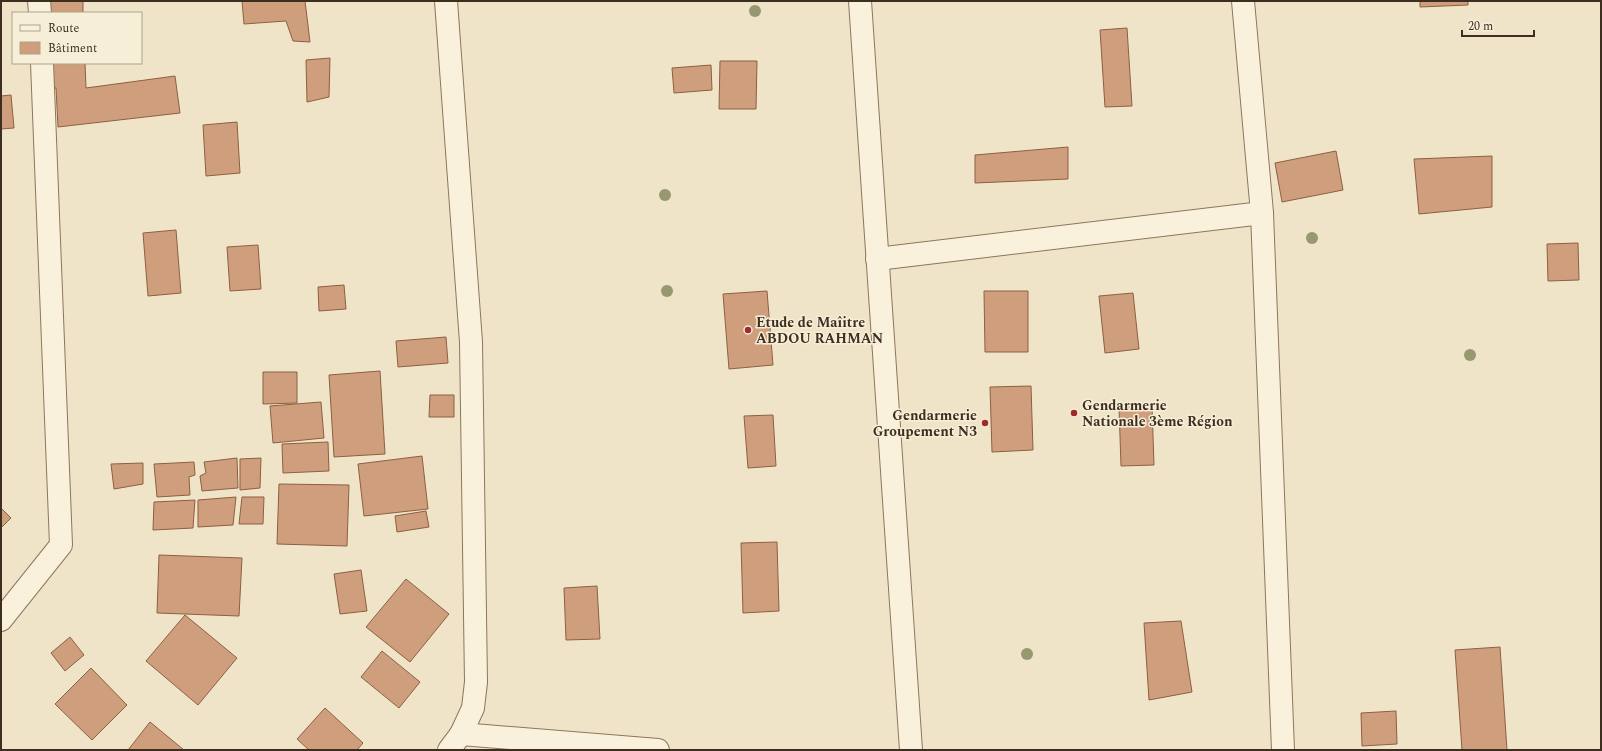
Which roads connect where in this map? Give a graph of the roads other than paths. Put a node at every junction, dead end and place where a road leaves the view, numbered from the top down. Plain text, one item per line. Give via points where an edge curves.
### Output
1 (39, 1) edge
2 (446, 1) edge
3 (860, 1) edge
4 (1243, 1) edge
5 (40, 12) edge
6 (42, 64) edge
7 (1262, 214) junction
8 (877, 259) junction
9 (1, 620) edge
10 (455, 742) edge
11 (658, 750) edge
12 (911, 750) edge
13 (1283, 750) edge

1 - 5 street
2 - 10 street via 471,342 476,682 473,708
3 - 8 street
4 - 7 street
6 - 9 street via 61,545
7 - 8 street
7 - 13 street
8 - 12 street
10 - 11 street

